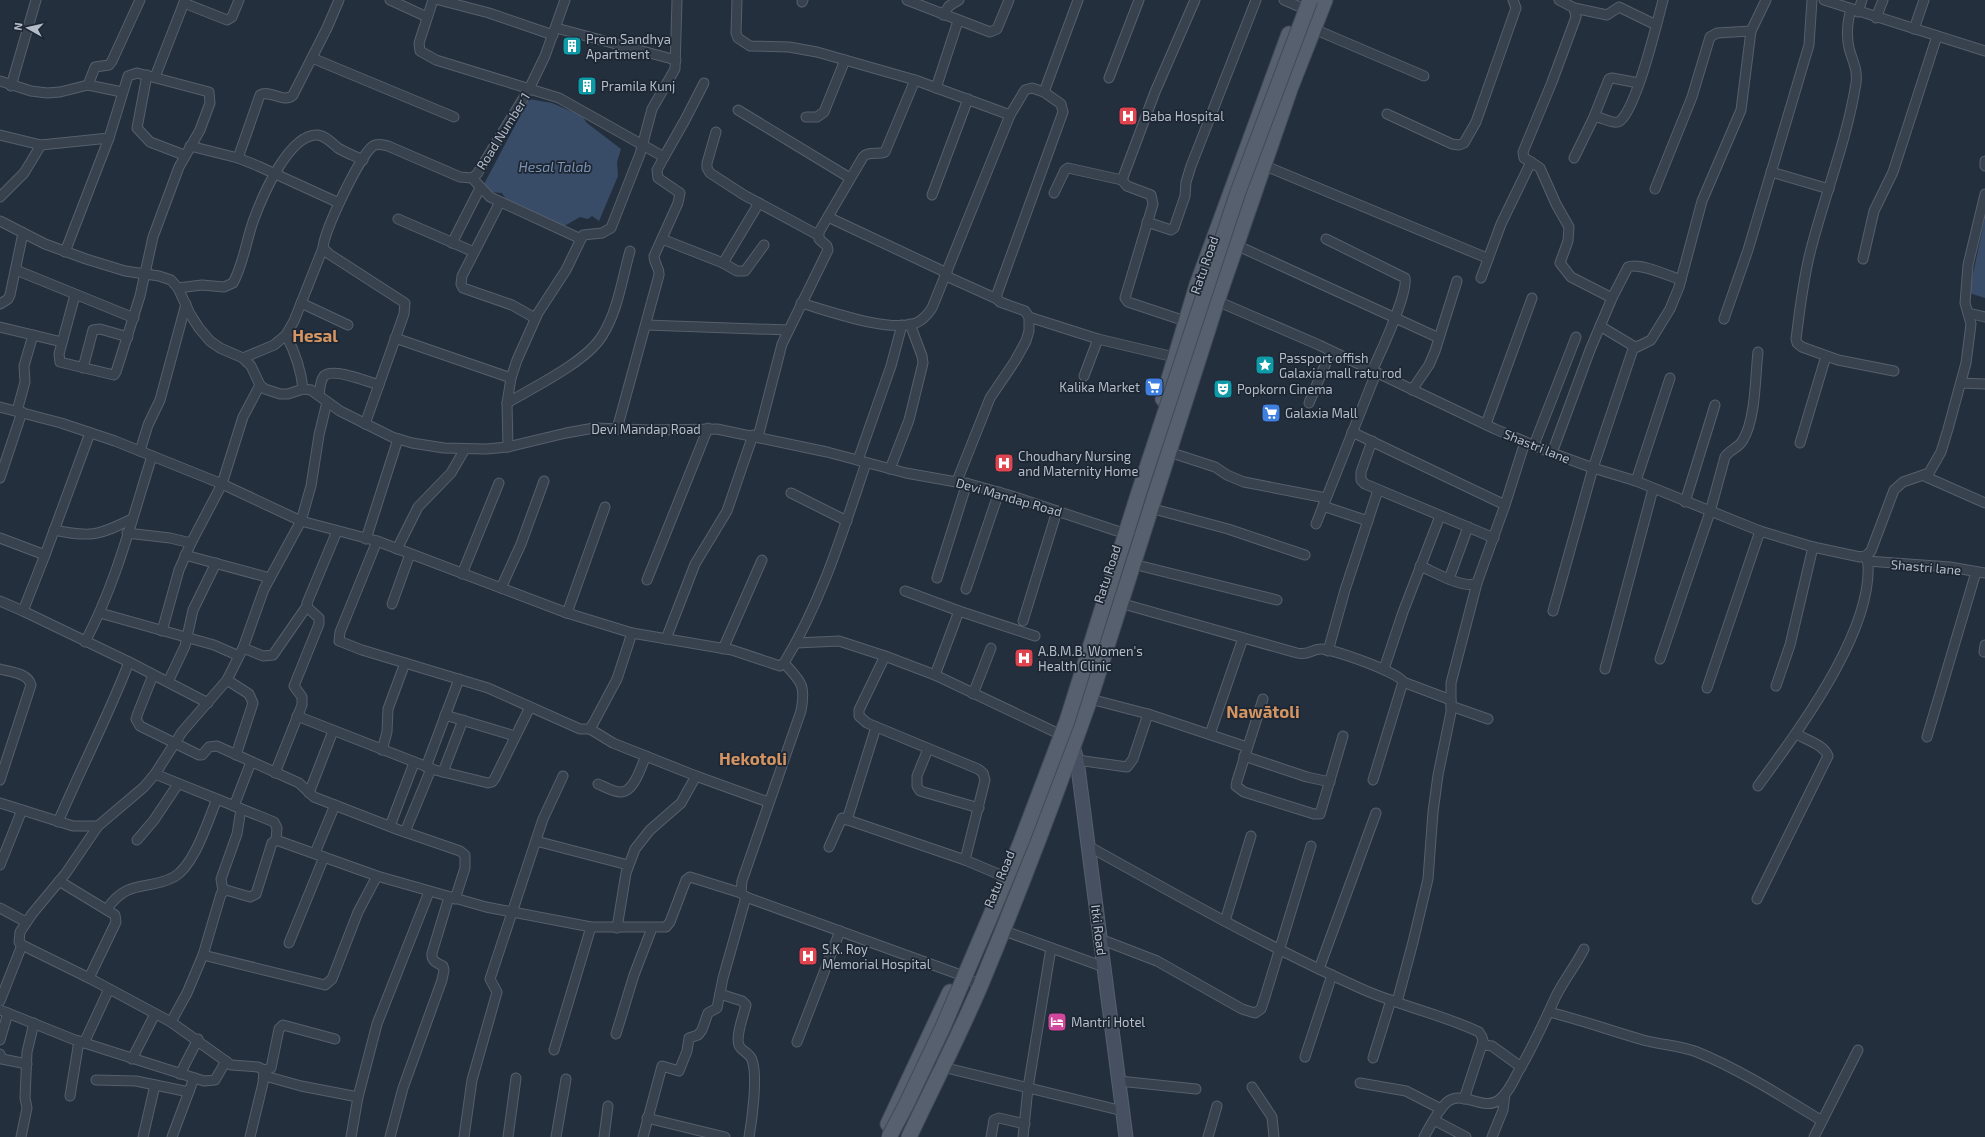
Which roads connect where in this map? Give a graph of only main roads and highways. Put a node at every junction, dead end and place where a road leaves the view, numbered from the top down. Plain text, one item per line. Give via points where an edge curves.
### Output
1 (1319, 0) edge
2 (1325, 0) edge
3 (1304, 2) edge
4 (882, 1137) edge
5 (889, 1137) edge
6 (898, 1137) edge
7 (909, 1137) edge

1 - 6 main road via 1245,194 1075,724 998,920 950,1030
2 - 7 main road, Ratu Road via 1263,165 1217,301 1074,744 1022,885 980,985
3 - 4 main road, Ratu Road via 1250,136 1185,321 1160,411 1056,732 958,974
3 - 5 main road, bridge via 1141,485 1067,721 1021,842 943,1027

